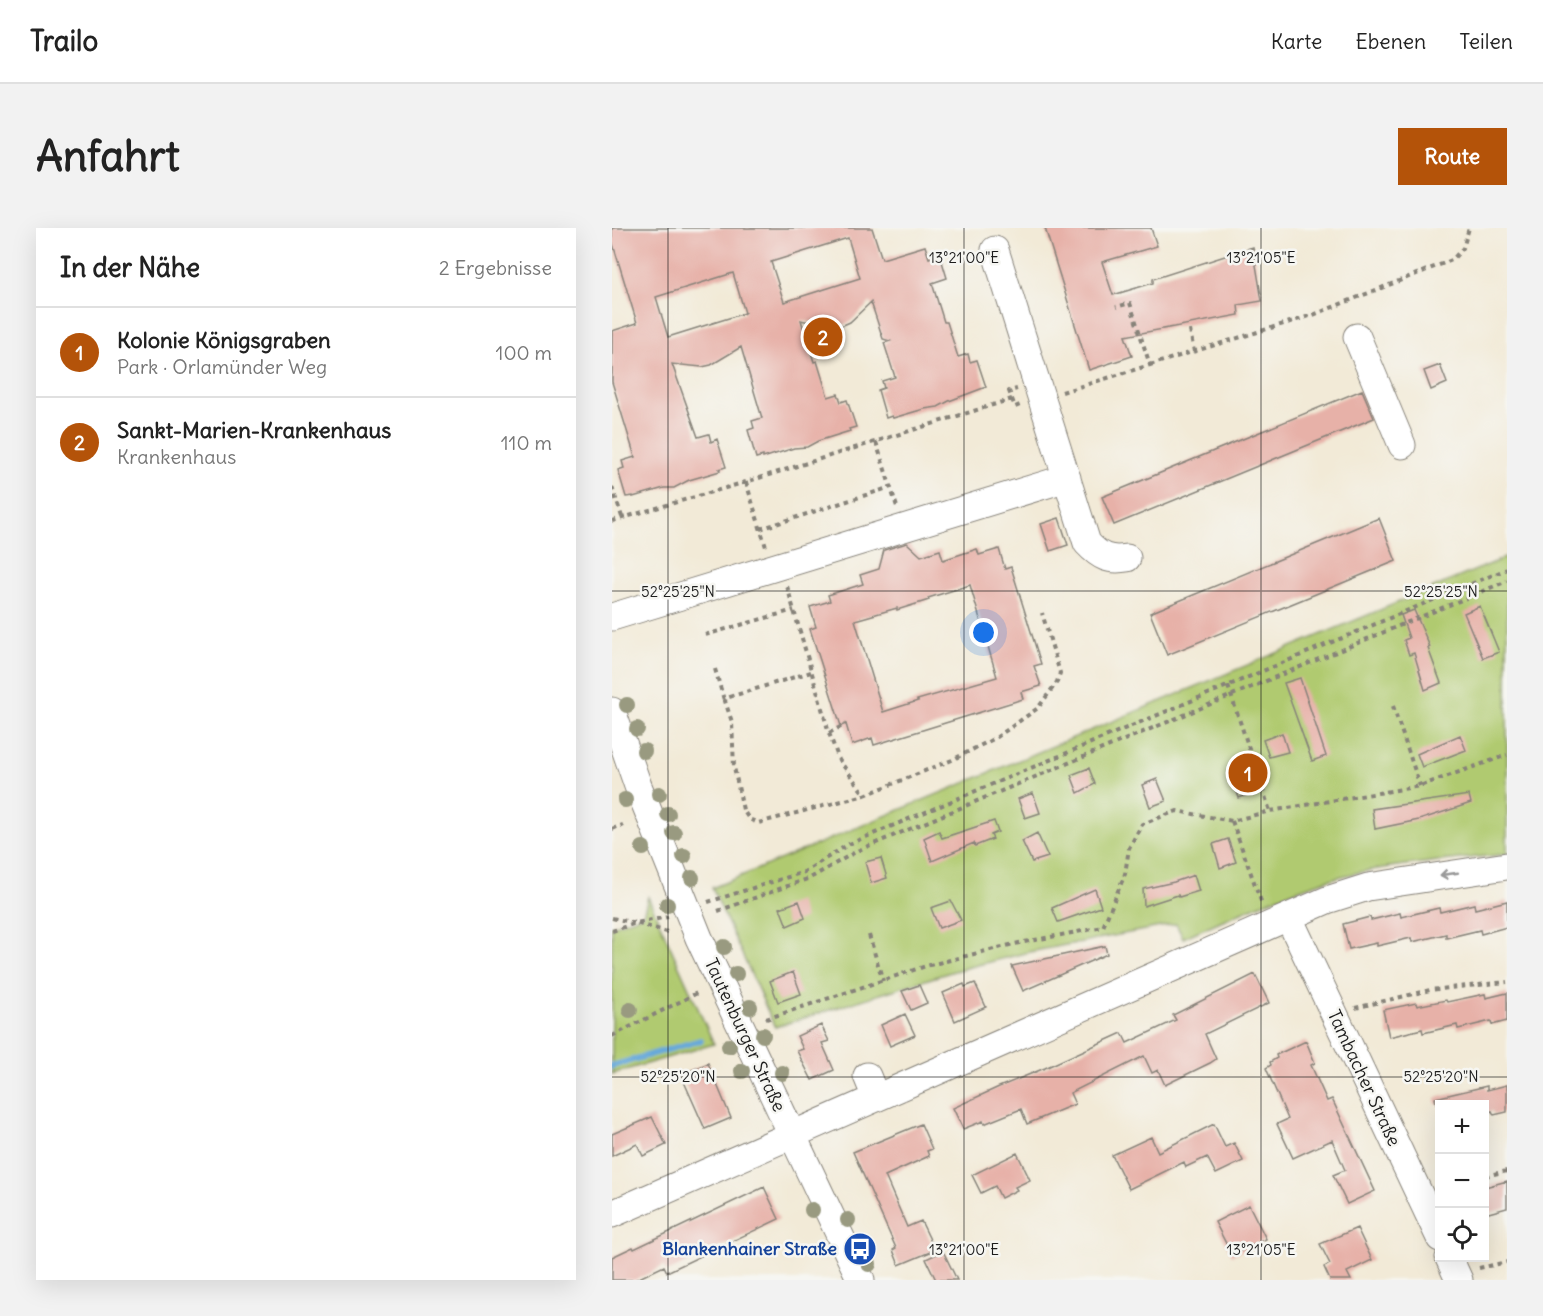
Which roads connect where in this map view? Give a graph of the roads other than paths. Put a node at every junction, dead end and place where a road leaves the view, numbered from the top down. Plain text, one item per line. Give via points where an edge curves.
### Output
1 (991, 239) edge
2 (1357, 337) dead end
3 (1402, 445) dead end
4 (1067, 478) junction
5 (1127, 558) dead end
6 (612, 617) edge
7 (612, 711) edge
8 (1507, 866) edge
9 (1288, 918) junction
10 (792, 1135) junction
11 (612, 1214) edge
12 (1435, 1227) edge
13 (1455, 1262) edge
14 (1468, 1274) edge
15 (861, 1280) edge

1 - 4 street
2 - 3 street
4 - 5 street via 1087,543 1113,560
4 - 6 street
7 - 10 street, Tautenburger Straße via 696,930
8 -> 9 street via 1368,887
9 - 10 street via 872,1087
9 - 12 street, Tambacher Straße
10 - 11 street
10 - 15 street, Tautenburger Straße
13 - 14 street

